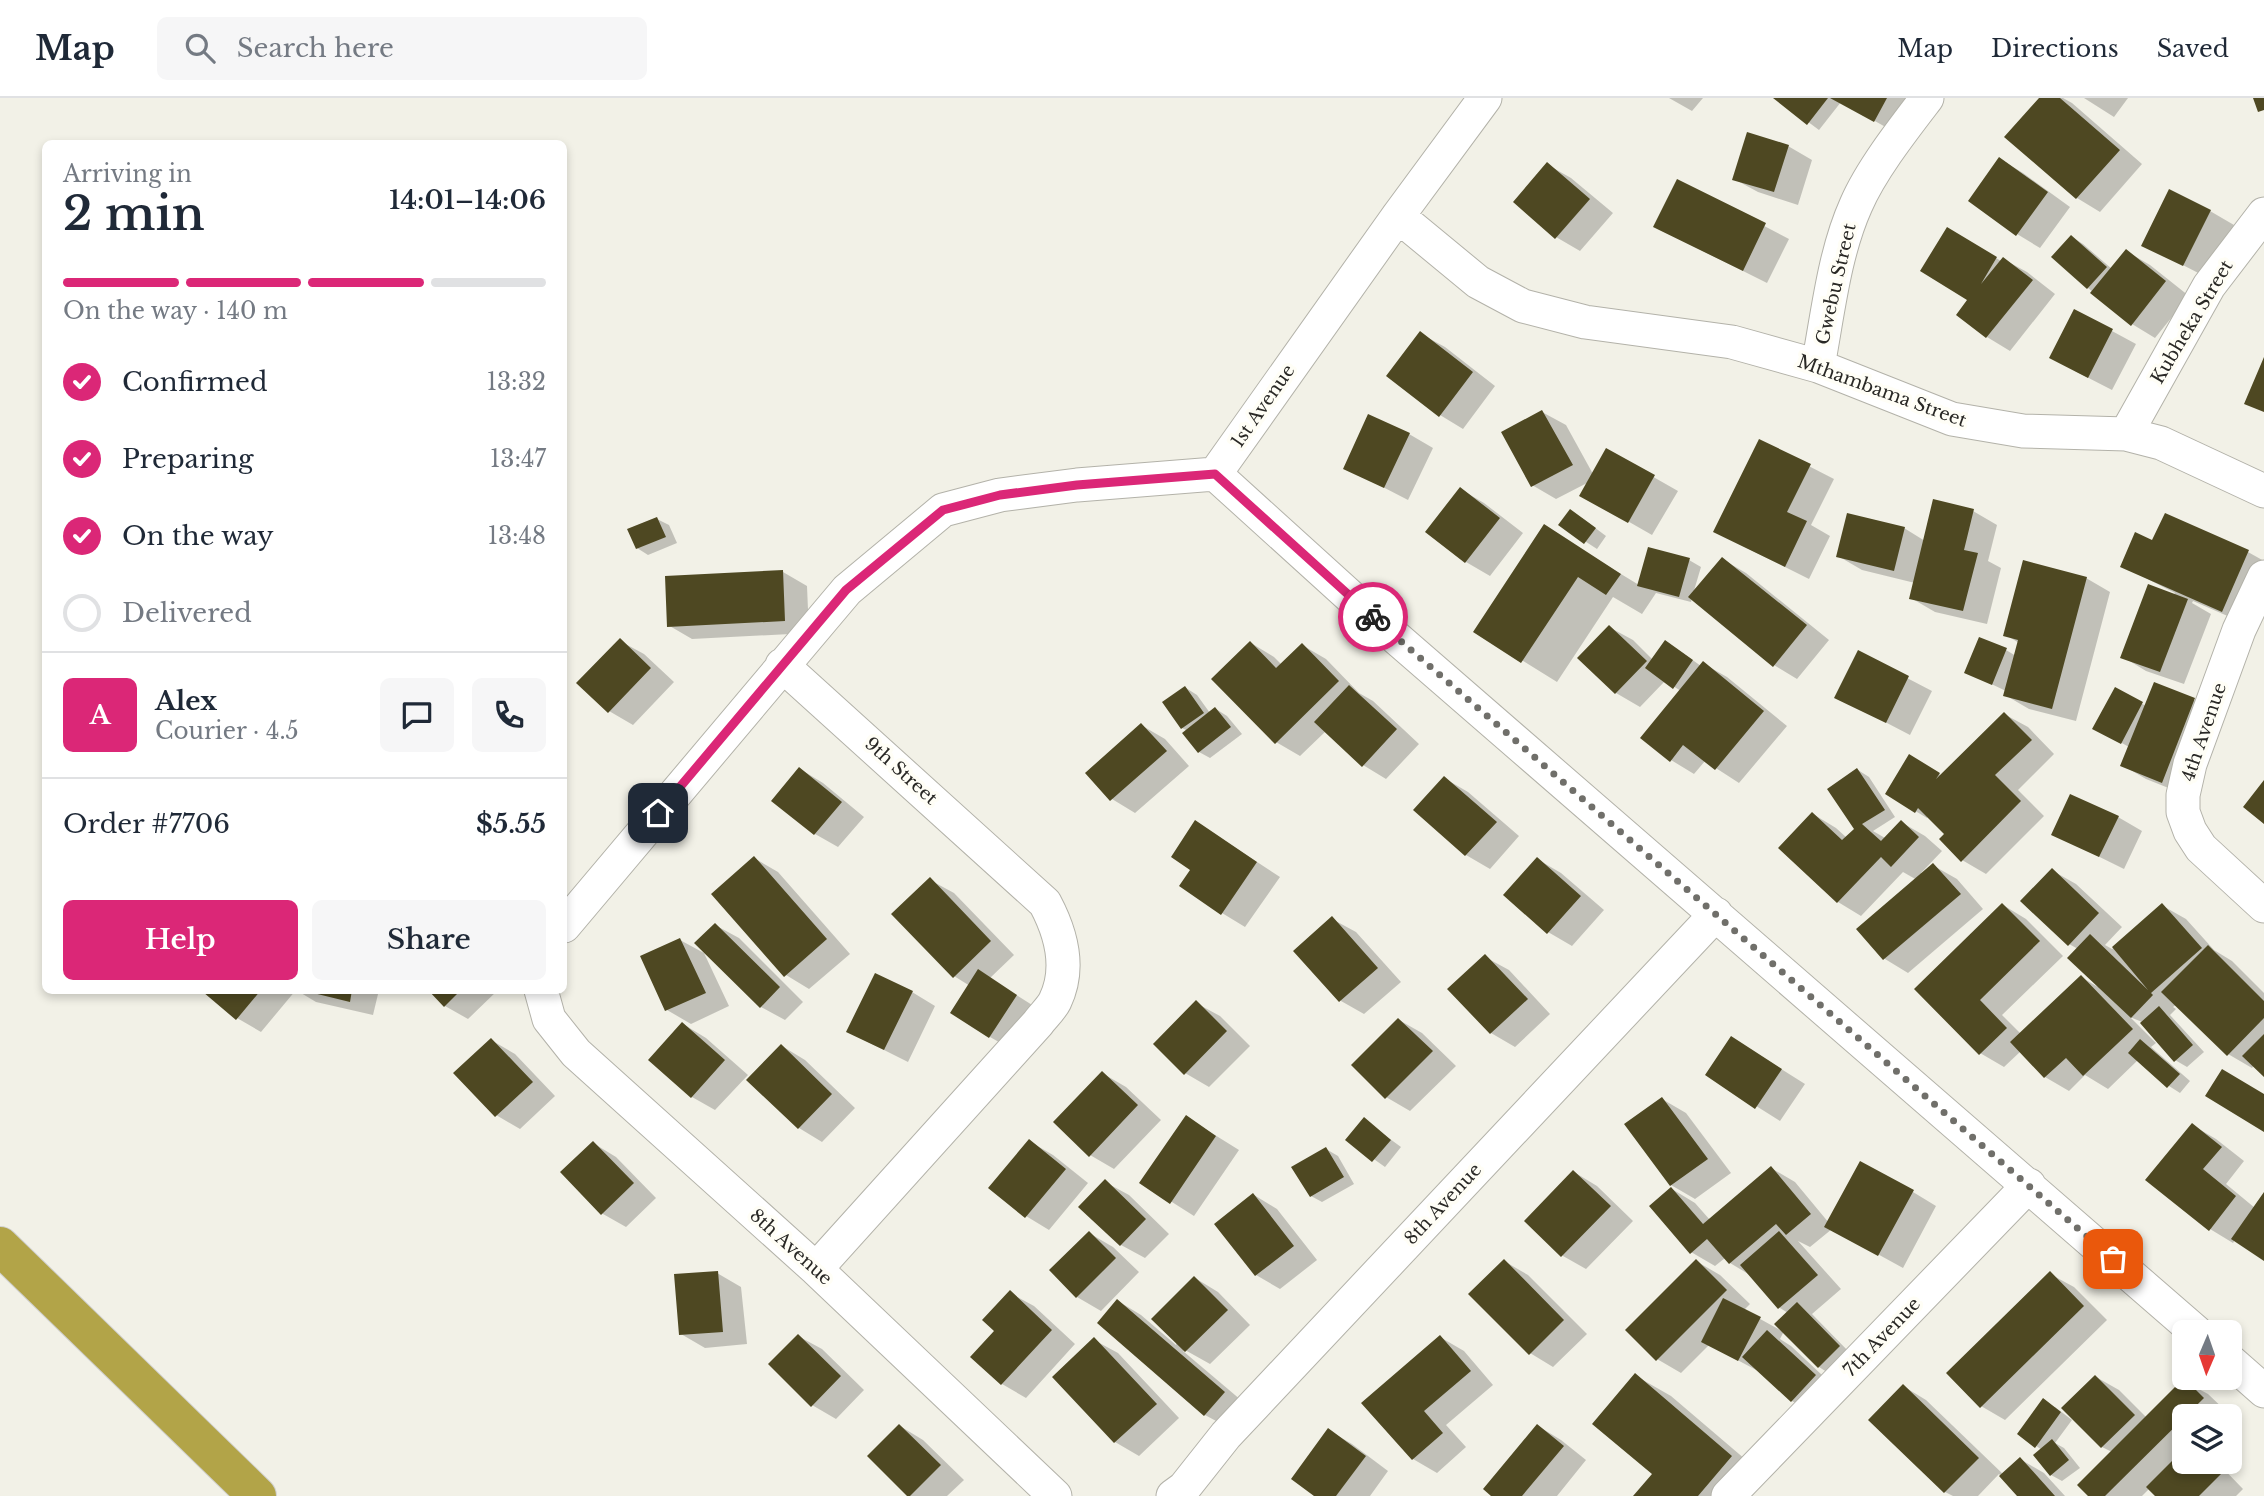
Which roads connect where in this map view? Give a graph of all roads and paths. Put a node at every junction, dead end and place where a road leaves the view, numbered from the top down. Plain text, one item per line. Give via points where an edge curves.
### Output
1 (1485, 98) edge
2 (1927, 98) edge
3 (2264, 214) edge
4 (1398, 216) junction
5 (1818, 366) junction
6 (2126, 434) junction
7 (1215, 474) junction
8 (2264, 491) edge
9 (2264, 577) edge
10 (782, 665) junction
11 (2264, 906) edge
12 (1716, 914) junction
13 (567, 922) edge
14 (542, 994) edge
15 (2029, 1185) junction
16 (0, 1247) edge
17 (816, 1269) junction
18 (2182, 1320) edge
19 (2242, 1372) edge
20 (2264, 1391) edge
21 (1735, 1494) edge
22 (257, 1496) edge
23 (1055, 1496) edge
24 (1173, 1496) edge

1 - 4 street, 1st Avenue
2 - 5 street, Gwebu Street via 1856,203 1837,267
3 - 6 street, Kubheka Street via 2209,286
4 - 5 street, Mthambama Street via 1478,282 1523,306 1596,323 1732,342
4 - 7 street, 1st Avenue
5 - 6 street, Mthambama Street via 1952,419 1988,427
6 - 8 street, Mthambama Street via 2173,448
7 - 10 street via 1077,485 943,510 846,590
7 - 12 street via 1386,629
9 - 11 street, 4th Avenue via 2239,630 2183,795 2183,812 2202,848
10 - 13 street
10 - 17 street, 9th Street via 1045,903 1061,938 1064,965 1055,1001 1038,1023
12 - 15 street
12 - 24 street, 8th Avenue
14 - 17 street, 8th Avenue via 549,1019 576,1053
15 - 18 street
15 - 21 street, 7th Avenue
16 - 22 highway
17 - 23 street, 8th Avenue
19 - 20 street

